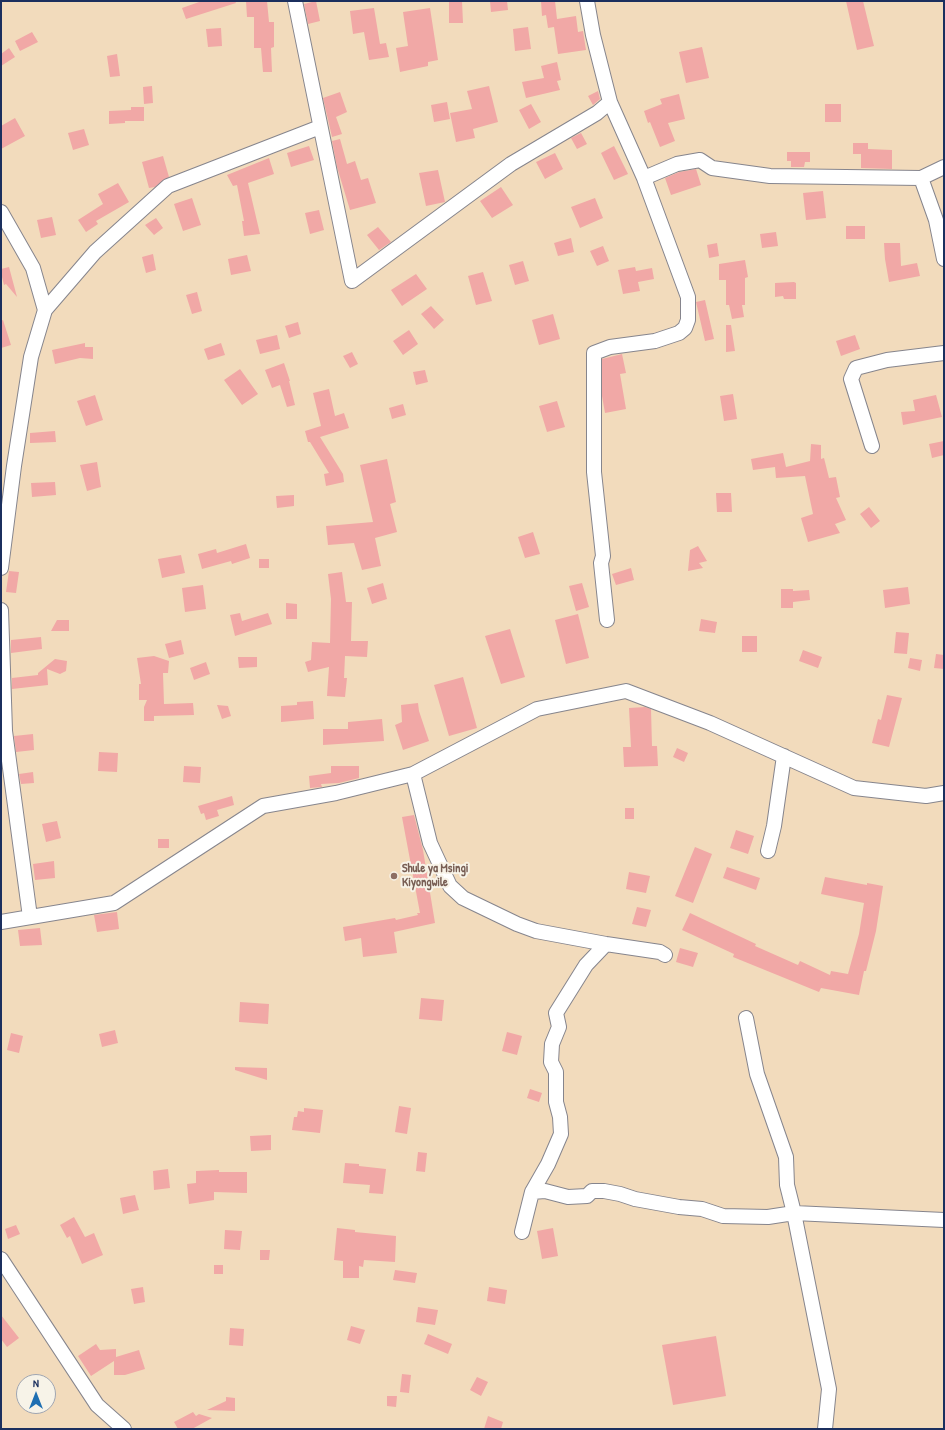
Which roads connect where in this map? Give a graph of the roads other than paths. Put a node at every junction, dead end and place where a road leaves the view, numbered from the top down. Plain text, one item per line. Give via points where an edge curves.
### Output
1 (295, 1) edge
2 (587, 1) edge
3 (610, 102) junction
4 (320, 127) junction
5 (944, 167) edge
6 (644, 178) junction
7 (920, 178) junction
8 (1, 212) edge
9 (944, 259) edge
10 (45, 310) junction
11 (944, 353) edge
12 (872, 446) dead end
13 (1, 568) edge
14 (1, 610) edge
15 (607, 620) dead end
16 (784, 756) junction
17 (413, 774) junction
18 (944, 793) edge
19 (768, 851) dead end
20 (30, 917) junction
21 (1, 922) edge
22 (606, 944) junction
23 (665, 955) dead end
24 (746, 1018) dead end
25 (532, 1192) junction
26 (794, 1213) junction
27 (944, 1220) edge
28 (522, 1232) dead end
29 (1, 1259) edge
30 (124, 1429) edge
31 (825, 1429) edge

1 - 4 street
2 - 3 street
3 - 4 street via 597,113 511,164 352,281
3 - 6 street
4 - 10 street via 168,186 95,252
5 - 7 street
6 - 7 street via 677,164 700,160 712,168 770,176
6 - 15 street via 688,297 688,320 685,328 679,333 655,341 610,347 594,354 594,472
7 - 9 street via 936,220
8 - 10 street via 33,268
10 - 13 street via 31,357
11 - 12 street via 887,360 856,368 851,379
14 - 20 street via 5,731
16 - 17 street via 710,723 626,691 537,709
16 - 18 street via 854,788 926,796
16 - 19 street
17 - 20 street via 336,793 263,806 114,903
17 - 22 street via 430,843 450,886 463,898 536,931
20 - 21 street
22 - 23 street via 660,952
22 - 25 street via 586,965 556,1012 559,1027 552,1044 551,1062 556,1072 556,1102 561,1134
24 - 26 street via 757,1074 786,1157 787,1186
25 - 26 street via 545,1191 568,1197 587,1196 592,1191 604,1191 741,1218
25 - 28 street
26 - 27 street
26 - 31 street via 829,1389
29 - 30 street via 97,1405

